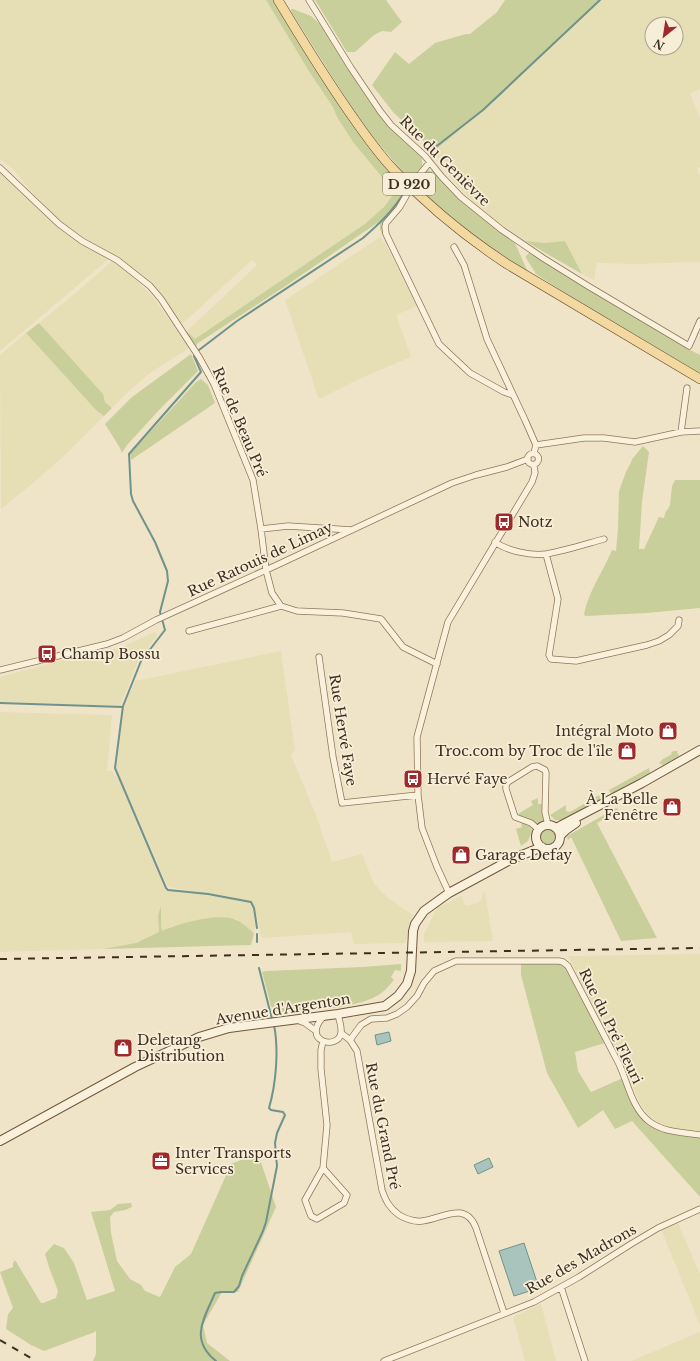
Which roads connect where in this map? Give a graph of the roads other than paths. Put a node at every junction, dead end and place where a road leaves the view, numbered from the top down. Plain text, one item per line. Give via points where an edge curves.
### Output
1 (278, 0) edge
2 (309, 0) edge
3 (430, 162) junction
4 (0, 168) edge
5 (415, 180) dead end
6 (406, 196) dead end
7 (454, 247) dead end
8 (700, 321) edge
9 (700, 379) edge
10 (687, 388) dead end
11 (513, 395) junction
12 (700, 431) edge
13 (681, 432) junction
14 (536, 445) junction
15 (534, 453) junction
16 (528, 459) junction
17 (534, 464) junction
18 (261, 529) junction
19 (352, 530) junction
20 (604, 539) dead end
21 (496, 542) junction
22 (546, 554) junction
23 (266, 570) junction
24 (282, 606) junction
25 (679, 620) dead end
26 (189, 631) dead end
27 (319, 657) dead end
28 (437, 664) junction
29 (0, 670) edge
30 (700, 750) edge
31 (700, 755) edge
32 (418, 795) junction
33 (552, 826) junction
34 (538, 834) junction
35 (560, 836) junction
36 (542, 847) junction
37 (512, 859) junction
38 (449, 893) junction
39 (338, 1014) junction
40 (324, 1015) junction
41 (295, 1019) junction
42 (316, 1031) junction
43 (341, 1033) junction
44 (350, 1040) junction
45 (323, 1041) junction
46 (700, 1135) edge
47 (0, 1141) edge
48 (323, 1168) junction
49 (700, 1209) edge
50 (561, 1287) junction
51 (504, 1314) junction
52 (384, 1361) edge
53 (585, 1361) edge

1 - 9 main road, D 920 via 360,128 392,168 426,201 477,244 507,264
2 - 3 street, Rue du Genièvre via 380,111
3 - 5 street
3 - 8 street, Rue du Genièvre via 461,197 502,230 582,282 689,346
4 - 18 street, Rue de Beau Pré via 59,224 82,242 117,260 150,286 161,299 214,384 254,480
6 - 11 street via 386,223 386,234 439,344 470,373
7 - 11 street via 464,265 487,339
10 - 13 street
11 - 14 street
12 - 13 street
13 - 14 street via 635,442 584,438
14 - 15 street
15 - 16 street via 529,455
15 - 17 street via 539,460
16 - 17 street via 530,464
16 - 19 street, Rue Ratouis de Limay via 452,483
17 - 21 street via 532,482
18 - 19 street via 288,526
18 - 23 street, Rue de Beau Pré
19 - 23 street, Rue Ratouis de Limay
20 - 22 street
21 - 22 street via 521,552
21 - 28 street via 448,622
22 - 25 street via 558,599 549,657 554,660 572,661 659,641 674,631
23 - 24 street, Rue de Beau Pré via 272,594
23 - 29 street, Rue Ratouis de Limay via 107,644
24 - 26 street
24 - 28 street via 297,611 343,613 381,619 403,647
27 - 32 street, Rue Hervé Faye via 342,803
28 - 32 street via 417,737
30 - 33 main road via 573,820
31 - 35 main road via 572,826
32 - 38 street via 422,828
33 - 34 main road via 543,827
33 - 34 street via 545,812 546,773 542,768 532,767 508,782 506,789 515,817 531,823
33 - 35 main road via 558,830
34 - 36 main road via 537,842
34 - 37 main road
35 - 36 main road via 555,847
36 - 37 main road
37 - 38 main road, Avenue d'Argenton
38 - 39 main road, Avenue d'Argenton via 424,911 415,924 411,971 407,984 398,996 385,1006
39 - 40 main road, Avenue d'Argenton
39 - 43 street
40 - 41 main road, Avenue d'Argenton
40 - 42 street
41 - 42 street
41 - 47 main road, Avenue d'Argenton via 229,1028 186,1042
42 - 45 street via 318,1038
43 - 44 street, Rue du Grand Pré
43 - 45 street via 336,1040
44 - 46 street, Rue du Pré Fleuri via 361,1025 371,1019 387,1018 407,1007 434,971 456,961 563,962 568,966 643,1115 652,1124 664,1129
44 - 51 street, Rue du Grand Pré via 357,1051 386,1201 402,1217 412,1221 429,1220 453,1213 468,1216 474,1222
45 - 48 street via 321,1069 327,1125
48 - 48 street via 305,1200 311,1216 317,1219 344,1203 347,1195
49 - 50 street, Rue des Madrons via 658,1228
50 - 51 street, Rue des Madrons
50 - 53 street
51 - 52 street, Rue des Madrons

